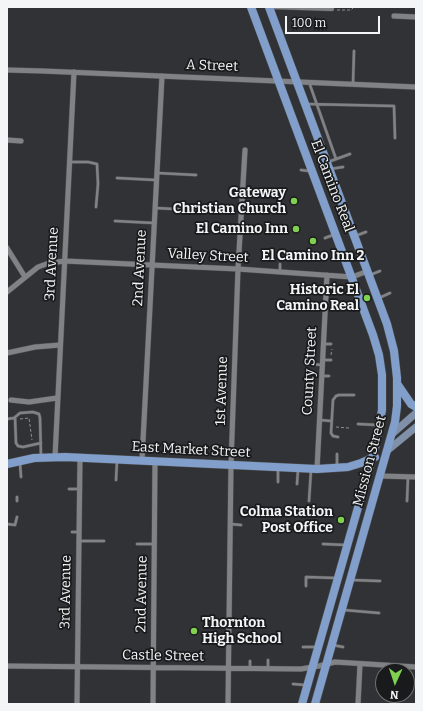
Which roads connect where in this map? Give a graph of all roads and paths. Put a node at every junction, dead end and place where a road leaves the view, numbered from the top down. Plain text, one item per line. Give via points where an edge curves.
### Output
1 (251, 7) edge
2 (269, 7) edge
3 (354, 7) edge
4 (332, 10) joint
5 (394, 16) dead end
6 (416, 17) edge
7 (354, 51) dead end
8 (7, 70) edge
9 (74, 72) junction
10 (162, 76) junction
11 (278, 81) junction
12 (297, 81) junction
13 (309, 82) junction
14 (353, 84) junction
15 (416, 87) edge
16 (305, 104) junction
17 (316, 104) junction
18 (395, 138) dead end
19 (7, 140) edge
20 (21, 141) dead end
21 (245, 150) dead end
22 (350, 154) dead end
23 (336, 159) junction
24 (69, 162) junction
25 (328, 166) junction
26 (343, 167) dead end
27 (301, 170) dead end
28 (312, 171) junction
29 (157, 173) junction
30 (196, 175) dead end
31 (117, 178) dead end
32 (156, 180) junction
33 (96, 207) dead end
34 (155, 208) junction
35 (195, 210) dead end
36 (115, 221) dead end
37 (154, 223) junction
38 (366, 232) dead end
39 (336, 234) junction
40 (355, 236) junction
41 (325, 238) dead end
42 (7, 248) edge
43 (65, 261) junction
44 (280, 264) dead end
45 (152, 265) junction
46 (238, 270) junction
47 (380, 271) dead end
48 (280, 272) junction
49 (369, 273) junction
50 (327, 275) junction
51 (352, 277) junction
52 (24, 278) junction
53 (7, 292) edge
54 (390, 293) dead end
55 (377, 295) junction
56 (323, 344) junction
57 (332, 344) joint
58 (60, 345) junction
59 (7, 353) edge
60 (331, 356) dead end
61 (331, 360) dead end
62 (322, 362) junction
63 (311, 364) dead end
64 (382, 375) joint
65 (321, 376) junction
66 (329, 376) dead end
67 (398, 385) junction
68 (354, 395) dead end
69 (57, 398) junction
70 (11, 400) dead end
71 (416, 407) edge
72 (416, 413) edge
73 (15, 418) junction
74 (7, 419) edge
75 (319, 420) junction
76 (331, 421) junction
77 (358, 424) dead end
78 (331, 427) junction
79 (416, 427) edge
80 (349, 428) dead end
81 (379, 429) junction
82 (392, 434) junction
83 (338, 437) dead end
84 (41, 443) junction
85 (32, 445) junction
86 (388, 450) junction
87 (337, 454) dead end
88 (55, 457) junction
89 (80, 457) junction
90 (41, 458) junction
91 (372, 458) junction
92 (118, 459) junction
93 (142, 460) junction
94 (19, 461) junction
95 (155, 461) junction
96 (7, 464) edge
97 (231, 464) junction
98 (278, 467) junction
99 (298, 468) junction
100 (336, 468) junction
101 (314, 469) junction
102 (380, 476) junction
103 (21, 477) dead end
104 (408, 477) junction
105 (416, 478) edge
106 (116, 480) dead end
107 (278, 482) dead end
108 (297, 484) dead end
109 (69, 489) dead end
110 (79, 489) junction
111 (17, 497) dead end
112 (309, 501) dead end
113 (407, 501) dead end
114 (17, 502) dead end
115 (17, 517) dead end
116 (7, 524) edge
117 (230, 524) junction
118 (241, 525) dead end
119 (72, 532) dead end
120 (78, 532) junction
121 (78, 541) junction
122 (104, 542) dead end
123 (137, 544) dead end
124 (154, 544) junction
125 (323, 544) dead end
126 (347, 545) junction
127 (339, 578) junction
128 (350, 580) junction
129 (380, 581) dead end
130 (306, 586) dead end
131 (341, 610) junction
132 (379, 613) dead end
133 (219, 639) dead end
134 (229, 640) junction
135 (332, 644) junction
136 (303, 647) dead end
137 (343, 647) dead end
138 (318, 648) junction
139 (268, 660) dead end
140 (250, 661) dead end
141 (360, 664) junction
142 (7, 666) edge
143 (319, 666) junction
144 (77, 667) junction
145 (416, 667) edge
146 (153, 668) junction
147 (228, 669) junction
148 (250, 669) junction
149 (268, 669) junction
150 (292, 684) dead end
151 (307, 685) junction
152 (76, 704) edge
153 (153, 704) edge
154 (228, 704) edge
155 (302, 704) edge
156 (314, 704) edge
157 (358, 704) edge

1 - 11 main road, El Camino Real
2 - 4 street
2 - 12 main road, El Camino Real
3 - 4 path via 351,10
5 - 6 street
7 - 14 lane
8 - 9 street, A Street
9 - 10 street, A Street
9 - 24 street, 3rd Avenue
10 - 11 street, A Street
10 - 29 street, 2nd Avenue
11 - 12 street, A Street
11 - 28 main road, El Camino Real
12 - 13 street, A Street
12 - 16 main road, El Camino Real
13 - 14 street, A Street
13 - 17 lane
14 - 15 street, A Street
16 - 17 lane
16 - 25 main road, El Camino Real
17 - 18 lane via 394,106
17 - 23 lane
19 - 20 street
21 - 46 street, 1st Avenue
22 - 23 lane
23 - 25 lane
24 - 33 lane via 97,164
24 - 43 street, 3rd Avenue
25 - 26 lane
25 - 40 main road, El Camino Real
27 - 28 lane
28 - 39 main road, El Camino Real
29 - 30 lane
29 - 32 street, 2nd Avenue
31 - 32 lane
32 - 34 street, 2nd Avenue
34 - 35 lane
34 - 37 street, 2nd Avenue
36 - 37 lane
37 - 45 street, 2nd Avenue
38 - 40 lane
39 - 41 lane
39 - 51 main road, El Camino Real
40 - 49 main road, El Camino Real
42 - 52 street
43 - 45 street, Valley Street
43 - 52 street, Valley Street via 38,267
43 - 58 street, 3rd Avenue
44 - 48 lane
45 - 46 street, Valley Street
45 - 93 street, 2nd Avenue
46 - 48 street, Valley Street
46 - 97 street, 1st Avenue
47 - 49 lane
48 - 50 street, Valley Street
49 - 51 street, Valley Street
49 - 55 main road, El Camino Real
50 - 51 street, Valley Street
50 - 56 street, County Street
51 - 64 main road, El Camino Real via 376,341
52 - 53 street, Valley Street
54 - 55 lane
55 - 67 main road, Mission Street via 391,337
56 - 57 lane
56 - 62 street, County Street
57 - 60 path
58 - 59 street
58 - 69 street, 3rd Avenue
61 - 62 lane
62 - 63 lane
62 - 65 street, County Street
64 - 81 main road, Mission Street
65 - 66 lane
65 - 75 street, County Street
67 - 71 main road
67 - 82 main road, Mission Street via 397,413
68 - 76 lane via 339,395 334,398
69 - 70 street via 23,402
69 - 88 street, 3rd Avenue
72 - 82 main road
73 - 74 lane
73 - 84 lane via 20,413 39,414
73 - 85 path via 29,418
73 - 85 lane via 17,444 21,447
75 - 76 lane
75 - 101 street, County Street
76 - 78 lane
77 - 81 lane
78 - 80 path
78 - 83 lane via 332,435
79 - 86 main road
81 - 91 main road
82 - 86 main road, Mission Street
82 - 91 main road
84 - 85 lane
84 - 90 lane
86 - 91 main road, East Market Street
86 - 102 main road, Mission Street
87 - 100 lane
88 - 89 main road, East Market Street
88 - 90 main road, East Market Street
89 - 92 main road, East Market Street
89 - 110 street, 3rd Avenue
90 - 94 main road, East Market Street
91 - 100 main road, East Market Street via 360,464
91 - 126 main road, Mission Street
92 - 93 main road, East Market Street
92 - 106 lane
93 - 95 main road, East Market Street
94 - 96 main road, East Market Street
94 - 103 lane
95 - 97 main road, East Market Street
95 - 124 street, 2nd Avenue
97 - 98 main road, East Market Street
97 - 117 street, 1st Avenue
98 - 99 main road, East Market Street
98 - 107 lane
99 - 101 main road, East Market Street
99 - 108 lane
100 - 101 main road, East Market Street
101 - 112 lane
102 - 104 street
102 - 128 main road, Mission Street
104 - 105 street
104 - 113 lane
109 - 110 lane
110 - 120 street, 3rd Avenue
111 - 114 lane
115 - 116 lane via 15,525
117 - 118 lane
117 - 134 street, 1st Avenue
119 - 120 lane
120 - 121 street, 3rd Avenue
121 - 122 lane
121 - 144 street, 3rd Avenue
123 - 124 lane
124 - 146 street, 2nd Avenue
125 - 126 lane
126 - 127 main road, Mission Street
127 - 130 lane via 306,577
127 - 138 main road, Mission Street
128 - 129 lane
128 - 131 main road, Mission Street
131 - 132 lane
131 - 135 main road, Mission Street
133 - 134 lane
134 - 147 street, 1st Avenue
135 - 137 lane
135 - 143 main road, Mission Street
136 - 138 lane
138 - 143 main road, Mission Street
139 - 149 lane
140 - 148 lane
141 - 143 street, Castle Street via 335,662
141 - 145 street, Castle Street
141 - 157 street
142 - 144 street, Castle Street
143 - 149 street, Castle Street
143 - 151 main road, Mission Street
143 - 156 main road, Mission Street
144 - 146 street, Castle Street
144 - 152 street, 3rd Avenue
146 - 147 street, Castle Street
146 - 153 street, 2nd Avenue
147 - 148 street, Castle Street
147 - 154 street, 1st Avenue
148 - 149 street, Castle Street
150 - 151 lane
151 - 155 main road, Mission Street

